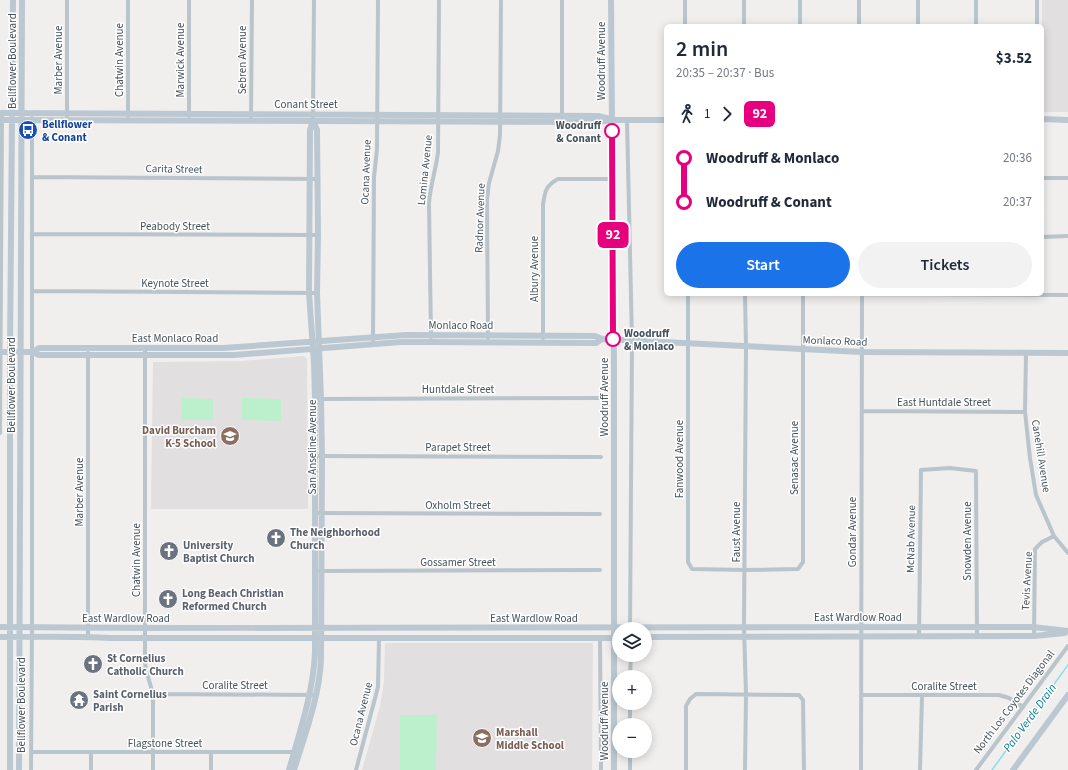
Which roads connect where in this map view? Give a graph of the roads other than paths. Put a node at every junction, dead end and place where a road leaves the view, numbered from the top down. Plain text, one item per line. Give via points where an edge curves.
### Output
1 (13, 0) edge
2 (22, 0) edge
3 (67, 0) edge
4 (128, 0) edge
5 (189, 0) edge
6 (252, 0) edge
7 (314, 0) edge
8 (378, 0) edge
9 (439, 0) edge
10 (500, 0) edge
11 (562, 0) edge
12 (611, 0) edge
13 (685, 0) edge
14 (744, 0) edge
15 (800, 0) edge
16 (859, 0) edge
17 (918, 0) edge
18 (976, 0) edge
19 (1037, 0) edge
20 (685, 24) edge
21 (744, 24) edge
22 (800, 24) edge
23 (859, 24) edge
24 (918, 24) edge
25 (976, 24) edge
26 (1037, 24) edge
27 (1, 113) edge
28 (12, 113) junction
29 (22, 113) junction
30 (32, 113) junction
31 (67, 113) junction
32 (251, 114) junction
33 (128, 117) junction
34 (189, 117) junction
35 (313, 118) junction
36 (377, 118) junction
37 (438, 118) junction
38 (500, 119) junction
39 (562, 119) junction
40 (1044, 119) edge
41 (1, 120) edge
42 (12, 120) junction
43 (22, 120) junction
44 (32, 120) junction
45 (67, 120) junction
46 (612, 120) junction
47 (627, 120) junction
48 (664, 120) edge
49 (1068, 120) edge
50 (251, 121) junction
51 (1, 176) edge
52 (32, 176) junction
53 (613, 178) junction
54 (1044, 178) edge
55 (1068, 178) edge
56 (310, 179) junction
57 (317, 179) junction
58 (1, 233) edge
59 (32, 234) junction
60 (309, 235) junction
61 (318, 235) junction
62 (1044, 236) edge
63 (1068, 236) edge
64 (0, 290) edge
65 (32, 291) junction
66 (309, 293) junction
67 (317, 293) junction
68 (1044, 295) edge
69 (1068, 295) edge
70 (688, 296) edge
71 (745, 296) edge
72 (803, 296) edge
73 (862, 296) edge
74 (373, 337) junction
75 (431, 338) junction
76 (488, 339) junction
77 (543, 339) junction
78 (613, 339) junction
79 (316, 341) junction
80 (632, 341) junction
81 (374, 344) junction
82 (688, 344) junction
83 (746, 347) junction
84 (88, 348) junction
85 (316, 348) junction
86 (804, 349) junction
87 (0, 352) edge
88 (10, 352) junction
89 (21, 352) junction
90 (32, 352) junction
91 (145, 352) junction
92 (862, 352) junction
93 (1026, 353) junction
94 (1068, 353) edge
95 (88, 355) junction
96 (601, 398) dead end
97 (318, 399) junction
98 (862, 411) junction
99 (1025, 412) junction
100 (0, 433) edge
101 (319, 456) junction
102 (601, 456) dead end
103 (950, 468) joint
104 (315, 513) junction
105 (322, 514) junction
106 (600, 514) dead end
107 (1054, 536) junction
108 (1068, 553) edge
109 (600, 570) dead end
110 (745, 570) junction
111 (318, 571) junction
112 (614, 622) edge
113 (630, 622) edge
114 (0, 627) edge
115 (10, 627) junction
116 (19, 627) junction
117 (744, 627) junction
118 (861, 627) junction
119 (919, 627) junction
120 (977, 627) junction
121 (1033, 627) junction
122 (32, 628) junction
123 (88, 628) junction
124 (145, 628) junction
125 (201, 628) junction
126 (257, 628) junction
127 (318, 628) junction
128 (612, 628) edge
129 (652, 628) edge
130 (1068, 632) edge
131 (32, 636) junction
132 (861, 636) junction
133 (977, 636) junction
134 (1034, 636) junction
135 (0, 637) edge
136 (10, 637) junction
137 (19, 637) junction
138 (88, 637) junction
139 (744, 637) junction
140 (919, 637) junction
141 (145, 638) junction
142 (201, 638) junction
143 (258, 638) junction
144 (318, 638) junction
145 (600, 638) junction
146 (612, 638) edge
147 (652, 638) edge
148 (379, 639) junction
149 (1068, 646) edge
150 (616, 662) edge
151 (153, 694) junction
152 (313, 694) junction
153 (746, 695) junction
154 (1068, 695) edge
155 (862, 696) junction
156 (922, 696) junction
157 (1023, 707) junction
158 (31, 752) junction
159 (91, 752) junction
160 (153, 752) junction
161 (211, 752) junction
162 (297, 752) junction
163 (630, 758) edge
164 (10, 770) edge
165 (19, 770) edge
166 (31, 770) edge
167 (91, 770) edge
168 (153, 770) edge
169 (211, 770) edge
170 (289, 770) edge
171 (294, 770) edge
172 (356, 770) edge
173 (601, 770) edge
174 (614, 770) edge
175 (630, 770) edge
176 (686, 770) edge
177 (745, 770) edge
178 (804, 770) edge
179 (861, 770) edge
180 (920, 770) edge
181 (976, 770) edge
182 (1013, 770) edge

1 - 28 main road, Bellflower Boulevard
2 - 29 main road, Bellflower Boulevard
3 - 31 street, Marber Avenue
4 - 33 street, Chatwin Avenue
5 - 34 street, Marwick Avenue
6 - 32 street, Sebren Avenue
7 - 35 street, San Anseline Avenue
8 - 36 street, Ocana Avenue
9 - 37 street, Lomina Avenue
10 - 38 street, Radnor Avenue
11 - 39 street
12 - 46 main road, Woodruff Avenue
13 - 20 street
14 - 21 street
15 - 22 street
16 - 23 street
17 - 24 street
18 - 25 street
19 - 26 street
27 - 28 main road, Conant Street
27 - 41 street, Bellflower Boulevard
28 - 29 main road, Conant Street
28 - 42 main road, Bellflower Boulevard
29 - 30 main road, Conant Street
29 - 43 main road, Bellflower Boulevard
30 - 31 main road, Conant Street
30 - 44 street, Bellflower Boulevard
31 - 33 main road, Conant Street
31 - 45 street, Marber Avenue
32 - 34 main road, Conant Street
32 - 35 main road, Conant Street
32 - 50 street, Sebren Avenue
33 - 34 main road, Conant Street
33 - 45 main road, Conant Street
34 - 50 main road, Conant Street
35 - 36 main road, Conant Street
35 - 50 main road, Conant Street
35 - 56 main road, San Anseline Avenue via 310,130
35 - 57 main road, San Anseline Avenue via 317,130
36 - 37 main road, Conant Street
36 - 74 street, Ocana Avenue
37 - 38 main road, Conant Street
37 - 75 street, Lomina Avenue via 438,152 430,189
38 - 39 main road, Conant Street
38 - 76 street, Radnor Avenue via 498,151 487,200
39 - 46 main road, Conant Street via 598,122
40 - 49 main road
41 - 42 main road, Conant Street
41 - 51 street, Bellflower Boulevard
42 - 43 main road, Conant Street
42 - 88 main road, Bellflower Boulevard
43 - 44 main road, Conant Street
43 - 89 main road, Bellflower Boulevard
44 - 45 main road, Conant Street
44 - 52 street, Bellflower Boulevard
46 - 47 main road, Conant Street
46 - 53 main road, Woodruff Avenue
47 - 48 main road, Conant Street
47 - 80 street
51 - 58 street, Bellflower Boulevard
52 - 56 street, Carita Street
52 - 59 street, Bellflower Boulevard
53 - 77 street, Albury Avenue via 558,179 546,189
53 - 78 main road, Woodruff Avenue
54 - 55 street
56 - 57 street, Carita Street
56 - 60 main road, San Anseline Avenue
57 - 61 main road, San Anseline Avenue
58 - 64 street, Bellflower Boulevard
59 - 60 street, Peabody Street
59 - 65 street, Bellflower Boulevard
60 - 61 street, Peabody Street
60 - 66 main road, San Anseline Avenue
61 - 67 main road, San Anseline Avenue
62 - 63 street
64 - 87 street, Bellflower Boulevard
65 - 66 street, Keynote Street
65 - 90 street, Bellflower Boulevard
66 - 67 street, Keynote Street
66 - 79 main road, San Anseline Avenue
67 - 79 main road, San Anseline Avenue
68 - 69 street
70 - 82 street, Fanwood Avenue
71 - 83 street, Faust Avenue
72 - 86 street, Senasac Avenue
73 - 92 street, Gondar Avenue
74 - 75 main road, Monlaco Road
74 - 79 main road, Monlaco Road
74 - 81 street, Ocana Avenue
75 - 76 main road, Monlaco Road
75 - 81 main road, Monlaco Road
76 - 77 main road, Monlaco Road
77 - 78 main road, Monlaco Road via 595,336
78 - 80 main road, Monlaco Road
78 - 112 main road, Woodruff Avenue
79 - 85 main road, San Anseline Avenue
79 - 91 main road, East Monlaco Road
80 - 82 main road, Monlaco Road
80 - 113 street
81 - 85 main road, Monlaco Road
82 - 83 main road, Monlaco Road
82 - 110 street, Fanwood Avenue via 688,562 692,569
83 - 86 main road, Monlaco Road
83 - 110 street, Faust Avenue
84 - 90 main road, East Monlaco Road via 39,348
84 - 91 main road, East Monlaco Road
84 - 95 street, Marber Avenue
85 - 91 main road, East Monlaco Road via 234,355
85 - 97 main road, San Anseline Avenue
86 - 92 main road, Monlaco Road
86 - 110 street, Senasac Avenue via 803,562 798,569
87 - 88 main road, East Monlaco Road
87 - 100 street, Bellflower Boulevard
88 - 89 main road, East Monlaco Road
88 - 115 main road, Bellflower Boulevard
89 - 90 main road, East Monlaco Road
89 - 116 main road, Bellflower Boulevard
90 - 95 main road, East Monlaco Road via 39,355
90 - 122 street, Bellflower Boulevard
91 - 95 main road, East Monlaco Road
91 - 124 street, Chatwin Avenue
92 - 93 main road, Monlaco Road
92 - 98 street, Gondar Avenue
93 - 94 main road, Monlaco Road
93 - 99 street, Canehill Avenue
95 - 123 street, Marber Avenue
96 - 97 street, Huntdale Street
97 - 101 main road, San Anseline Avenue
98 - 99 street, East Huntdale Street
98 - 118 street, Gondar Avenue
99 - 107 street, Canehill Avenue via 1036,495
101 - 102 street, Parapet Street
101 - 104 main road, San Anseline Avenue
101 - 105 main road, San Anseline Avenue
103 - 119 street, McNab Avenue via 921,470
103 - 120 street, Snowden Avenue via 976,470
104 - 105 street, Oxholm Street
104 - 111 main road, San Anseline Avenue
105 - 106 street, Oxholm Street
105 - 111 main road, San Anseline Avenue
107 - 108 street, Canehill Avenue
107 - 121 street, Tevis Avenue via 1035,549
109 - 111 street, Gossamer Street
110 - 117 street, Faust Avenue
111 - 127 main road, San Anseline Avenue
114 - 115 main road, East Wardlow Road
115 - 116 main road, East Wardlow Road
115 - 136 main road, Bellflower Boulevard
116 - 122 main road, East Wardlow Road
116 - 137 main road, Bellflower Boulevard
117 - 118 main road, East Wardlow Road
117 - 129 main road, East Wardlow Road
117 - 139 street, Faust Avenue
118 - 119 main road, East Wardlow Road
118 - 132 street, Gondar Avenue
119 - 120 main road, East Wardlow Road
119 - 140 street, McNab Avenue
120 - 121 main road, East Wardlow Road
120 - 133 street, Snowden Avenue
121 - 130 main road, East Wardlow Road
121 - 134 street, Tevis Avenue
122 - 123 main road, East Wardlow Road
122 - 131 street, Bellflower Boulevard
123 - 124 main road, East Wardlow Road
123 - 138 street, Marber Avenue
124 - 125 main road, East Wardlow Road
124 - 141 street, Chatwin Avenue
125 - 126 main road, East Wardlow Road
125 - 142 main road
126 - 127 main road, East Wardlow Road
126 - 143 main road
127 - 128 main road, East Wardlow Road
127 - 144 main road, San Anseline Avenue
130 - 134 main road, East Wardlow Road
131 - 137 main road, East Wardlow Road
131 - 138 main road, East Wardlow Road
131 - 158 street, Bellflower Boulevard
132 - 139 main road, East Wardlow Road
132 - 140 main road, East Wardlow Road
132 - 155 street, Gondar Avenue
133 - 134 main road, East Wardlow Road
133 - 140 main road, East Wardlow Road
135 - 136 main road, East Wardlow Road
136 - 137 main road, East Wardlow Road
136 - 164 main road, Bellflower Boulevard
137 - 165 main road, Bellflower Boulevard
138 - 141 main road, East Wardlow Road
139 - 147 main road, East Wardlow Road
139 - 153 street, Faust Avenue
141 - 142 main road, East Wardlow Road
141 - 151 street, Chatwin Avenue via 146,670
142 - 143 main road, East Wardlow Road
143 - 144 main road, East Wardlow Road
144 - 148 main road, East Wardlow Road
144 - 152 main road, San Anseline Avenue
145 - 146 main road, East Wardlow Road
145 - 148 main road, East Wardlow Road
145 - 173 street, Woodruff Avenue
148 - 172 street, Ocana Avenue via 378,688
149 - 157 street, North Los Coyotes Diagonal
150 - 174 main road, Woodruff Avenue
151 - 152 street, Coralite Street
151 - 160 street, Chatwin Avenue
152 - 162 main road, San Anseline Avenue
153 - 176 street via 696,694 690,699 686,706
153 - 177 street, Faust Avenue
153 - 178 street via 799,695 804,700
154 - 182 main road
155 - 156 street, Coralite Street
155 - 179 street, Gondar Avenue
156 - 157 street, Coralite Street via 999,695
156 - 180 street
157 - 181 street, North Los Coyotes Diagonal
158 - 159 street, Flagstone Street
158 - 166 street, Bellflower Boulevard
159 - 160 street, Flagstone Street
159 - 167 street
160 - 161 street, Flagstone Street
160 - 168 street, Chatwin Avenue
161 - 162 street, Flagstone Street
161 - 169 street
162 - 170 main road, San Anseline Avenue
162 - 171 main road, San Anseline Avenue
163 - 175 street

